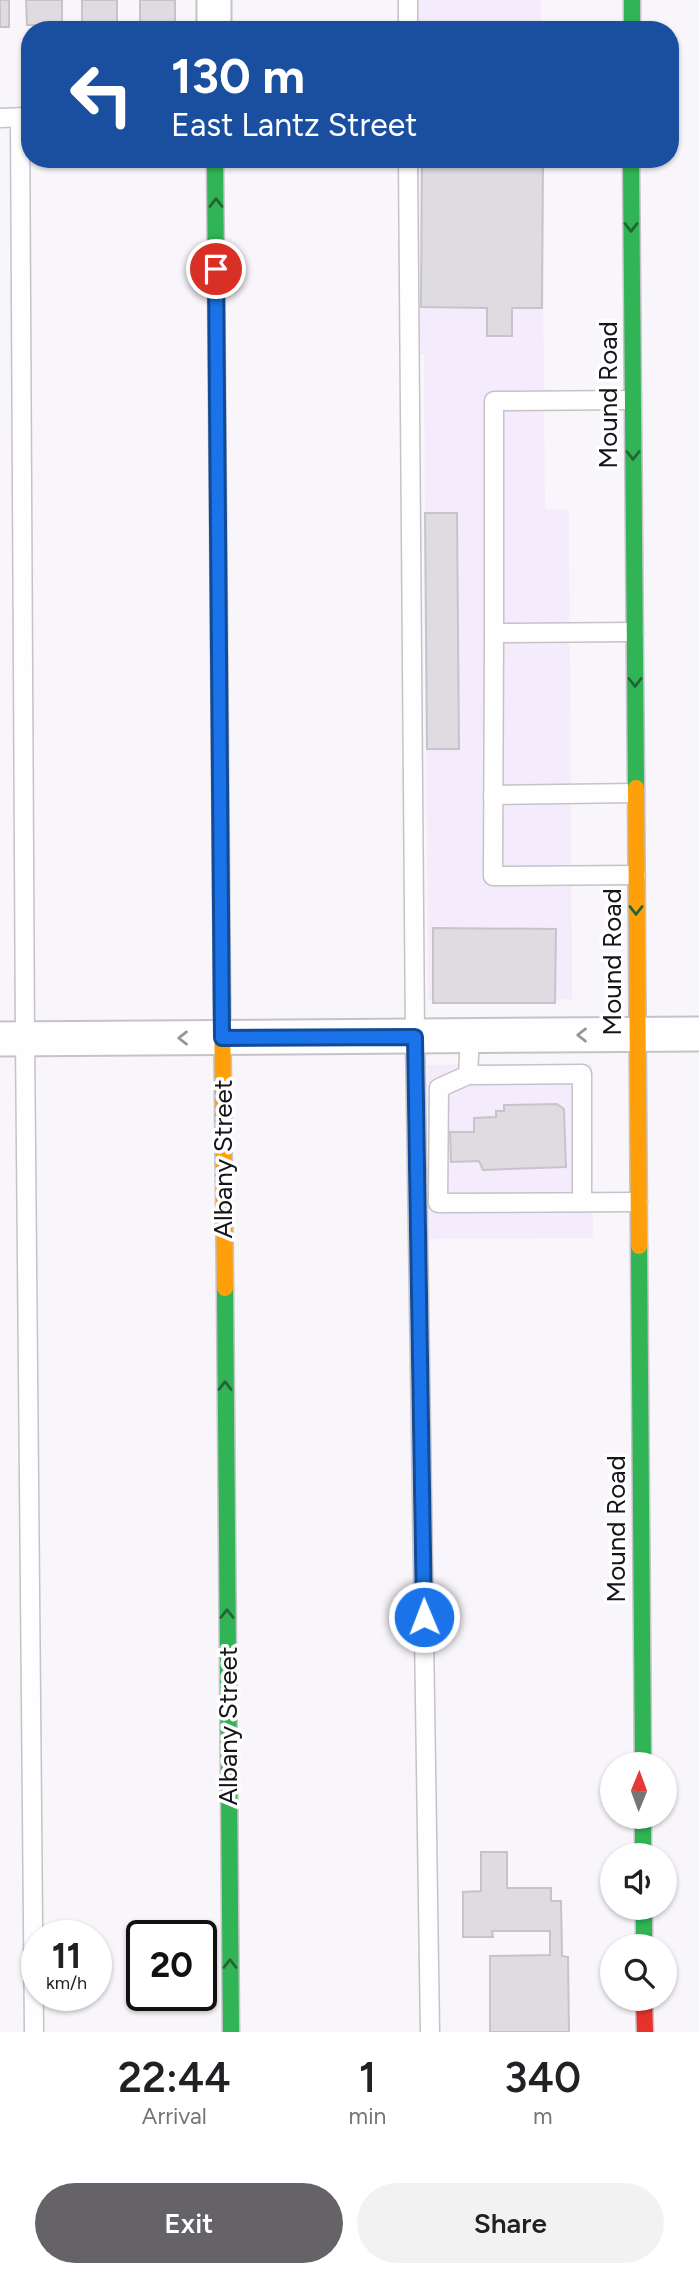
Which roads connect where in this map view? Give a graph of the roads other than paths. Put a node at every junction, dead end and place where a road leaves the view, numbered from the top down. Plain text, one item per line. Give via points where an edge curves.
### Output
1 (214, 0) edge
2 (408, 0) edge
3 (632, 0) edge
4 (214, 21) edge
5 (408, 21) edge
6 (632, 21) edge
7 (21, 117) edge
8 (0, 118) edge
9 (24, 168) edge
10 (215, 168) edge
11 (408, 168) edge
12 (631, 168) edge
13 (632, 400) junction
14 (634, 632) junction
15 (494, 633) junction
16 (635, 793) junction
17 (493, 795) junction
18 (636, 875) junction
19 (699, 1034) edge
20 (637, 1035) junction
21 (470, 1036) junction
22 (415, 1037) junction
23 (222, 1038) junction
24 (13, 1039) edge
25 (468, 1074) junction
26 (582, 1202) junction
27 (638, 1202) junction
28 (643, 1752) edge
29 (644, 2011) edge
30 (34, 2032) edge
31 (231, 2032) edge
32 (430, 2032) edge
33 (645, 2032) edge

1 - 4 street
2 - 5 lane
3 - 6 street
7 - 8 lane
9 - 24 lane
23 -> 10 street, Albany Street
11 - 22 lane
12 -> 13 street, Mound Road
13 -> 14 street, Mound Road
13 - 15 lane via 494,401
14 - 15 lane
14 -> 16 street, Mound Road
15 - 17 lane
16 - 17 lane
16 - 18 street, Mound Road
17 - 18 lane via 493,876
18 -> 20 street, Mound Road
19 - 20 street
20 -> 21 street
20 - 27 street, Mound Road
21 - 22 street
21 - 25 lane
22 - 23 street
22 - 32 lane
23 -> 24 street
31 -> 23 street, Albany Street
24 - 30 lane
25 - 26 lane via 582,1074
25 - 26 lane via 439,1088 438,1203
26 - 27 lane
27 - 28 street, Mound Road
29 - 33 street

